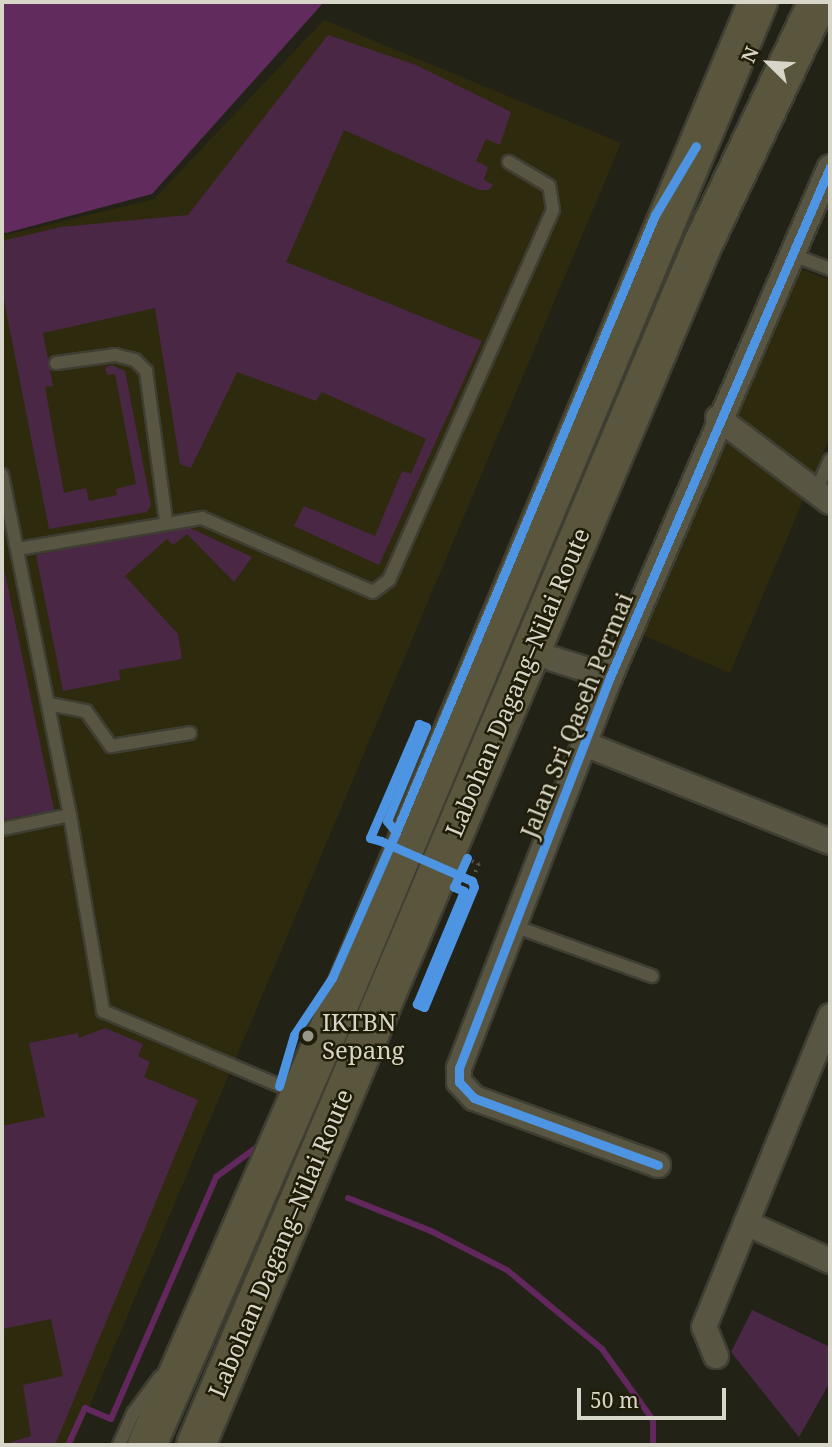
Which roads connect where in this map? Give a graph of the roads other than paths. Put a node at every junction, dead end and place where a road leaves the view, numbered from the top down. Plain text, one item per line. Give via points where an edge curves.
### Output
1 (747, 2) edge
2 (758, 2) edge
3 (796, 2) edge
4 (818, 2) edge
5 (696, 146) junction
6 (742, 159) junction
7 (509, 162) dead end
8 (830, 166) edge
9 (790, 254) junction
10 (830, 269) edge
11 (56, 363) dead end
12 (718, 418) junction
13 (830, 460) edge
14 (2, 475) edge
15 (823, 496) edge
16 (166, 522) junction
17 (18, 549) junction
18 (550, 600) junction
19 (553, 659) junction
20 (610, 677) junction
21 (49, 704) junction
22 (505, 706) junction
23 (190, 733) dead end
24 (585, 744) junction
25 (71, 815) junction
26 (2, 829) edge
27 (830, 842) edge
28 (510, 925) junction
29 (652, 976) dead end
30 (830, 1016) edge
31 (824, 1050) edge
32 (297, 1094) junction
33 (658, 1165) dead end
34 (746, 1223) junction
35 (830, 1261) edge
36 (197, 1327) junction
37 (716, 1356) dead end
38 (119, 1445) edge
39 (148, 1445) edge
40 (196, 1445) edge

1 - 5 main road
2 - 5 main road, Labohan Dagang–Nilai Route
3 - 6 main road
4 - 6 main road, Labohan Dagang–Nilai Route
5 - 32 main road, Labohan Dagang–Nilai Route via 323,1042
6 - 18 main road, Labohan Dagang–Nilai Route
7 - 16 lane via 549,186 553,210 389,580 373,592 202,518
8 - 9 street, Jalan Sri Qaseh Permai
9 - 10 lane
9 - 12 street, Jalan Sri Qaseh Permai
11 - 16 lane via 115,355 135,360 146,371
12 - 15 street
12 - 20 street, Jalan Sri Qaseh Permai
13 - 15 lane
14 - 17 lane
16 - 17 lane
17 - 21 lane
18 - 19 main road
18 - 22 main road, Labohan Dagang–Nilai Route
19 - 20 street
19 - 22 main road via 524,680
20 - 24 street, Jalan Sri Qaseh Permai
21 - 23 lane via 86,711 111,747
21 - 25 lane
22 - 40 main road, Labohan Dagang–Nilai Route
24 - 27 street
24 - 28 street, Jalan Sri Qaseh Permai
25 - 26 lane
25 - 32 lane via 103,1011
28 - 29 lane
28 - 33 street, Jalan Sri Qaseh Permai via 459,1068 459,1082 474,1098
30 - 31 street
31 - 34 street
32 - 36 main road, Labohan Dagang–Nilai Route
34 - 35 street
34 - 37 street via 704,1327
36 - 38 lane via 134,1412
36 - 39 main road, Labohan Dagang–Nilai Route

